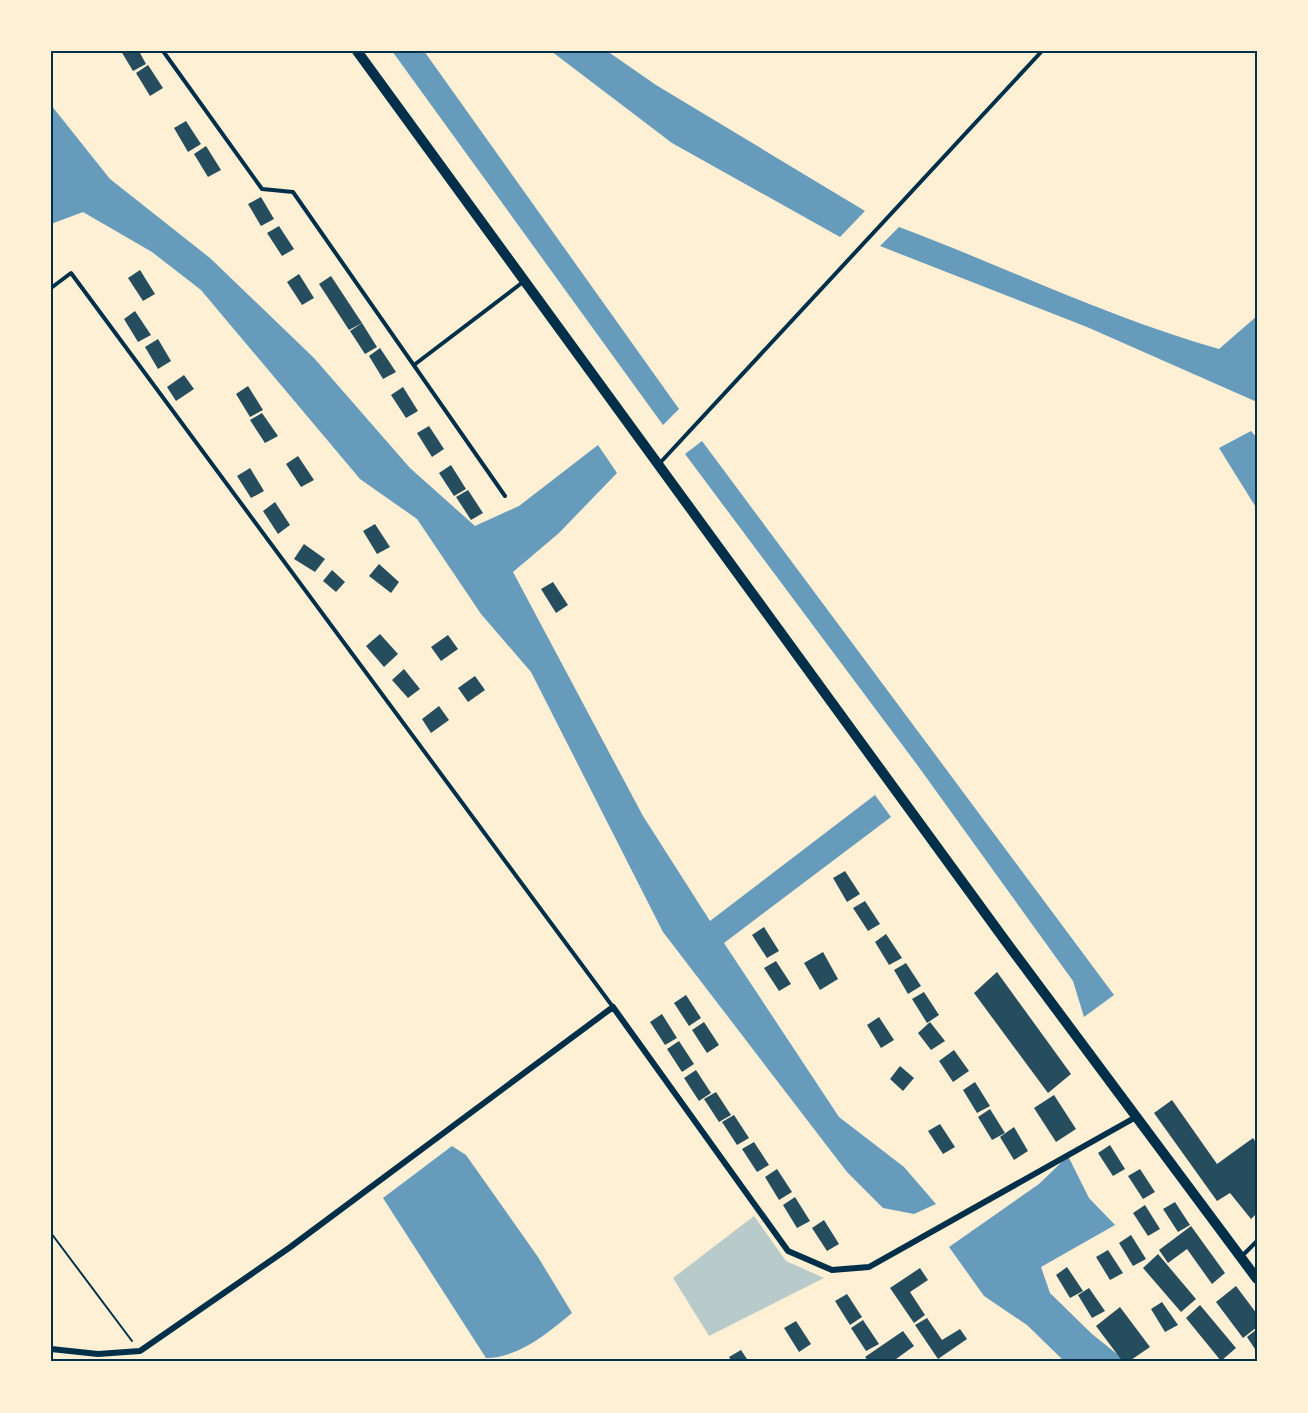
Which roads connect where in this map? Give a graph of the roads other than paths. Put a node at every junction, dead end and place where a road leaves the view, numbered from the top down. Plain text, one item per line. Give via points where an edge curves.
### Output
1 (163, 51) edge
2 (357, 51) edge
3 (1042, 51) edge
4 (524, 280) junction
5 (51, 288) edge
6 (414, 365) junction
7 (658, 465) junction
8 (505, 496) dead end
9 (613, 1007) junction
10 (1136, 1117) junction
11 (1257, 1241) edge
12 (1241, 1258) junction
13 (1257, 1279) edge
14 (51, 1349) edge

1 - 6 lane via 262,189 293,192
2 - 4 main road
3 - 7 lane
4 - 6 lane
4 - 7 main road
5 - 9 lane via 71,273
6 - 8 lane
7 - 10 main road
9 - 10 street via 788,1251 832,1270 869,1267
9 - 14 street via 289,1248 140,1351 98,1354
10 - 12 main road
11 - 12 lane
12 - 13 main road

